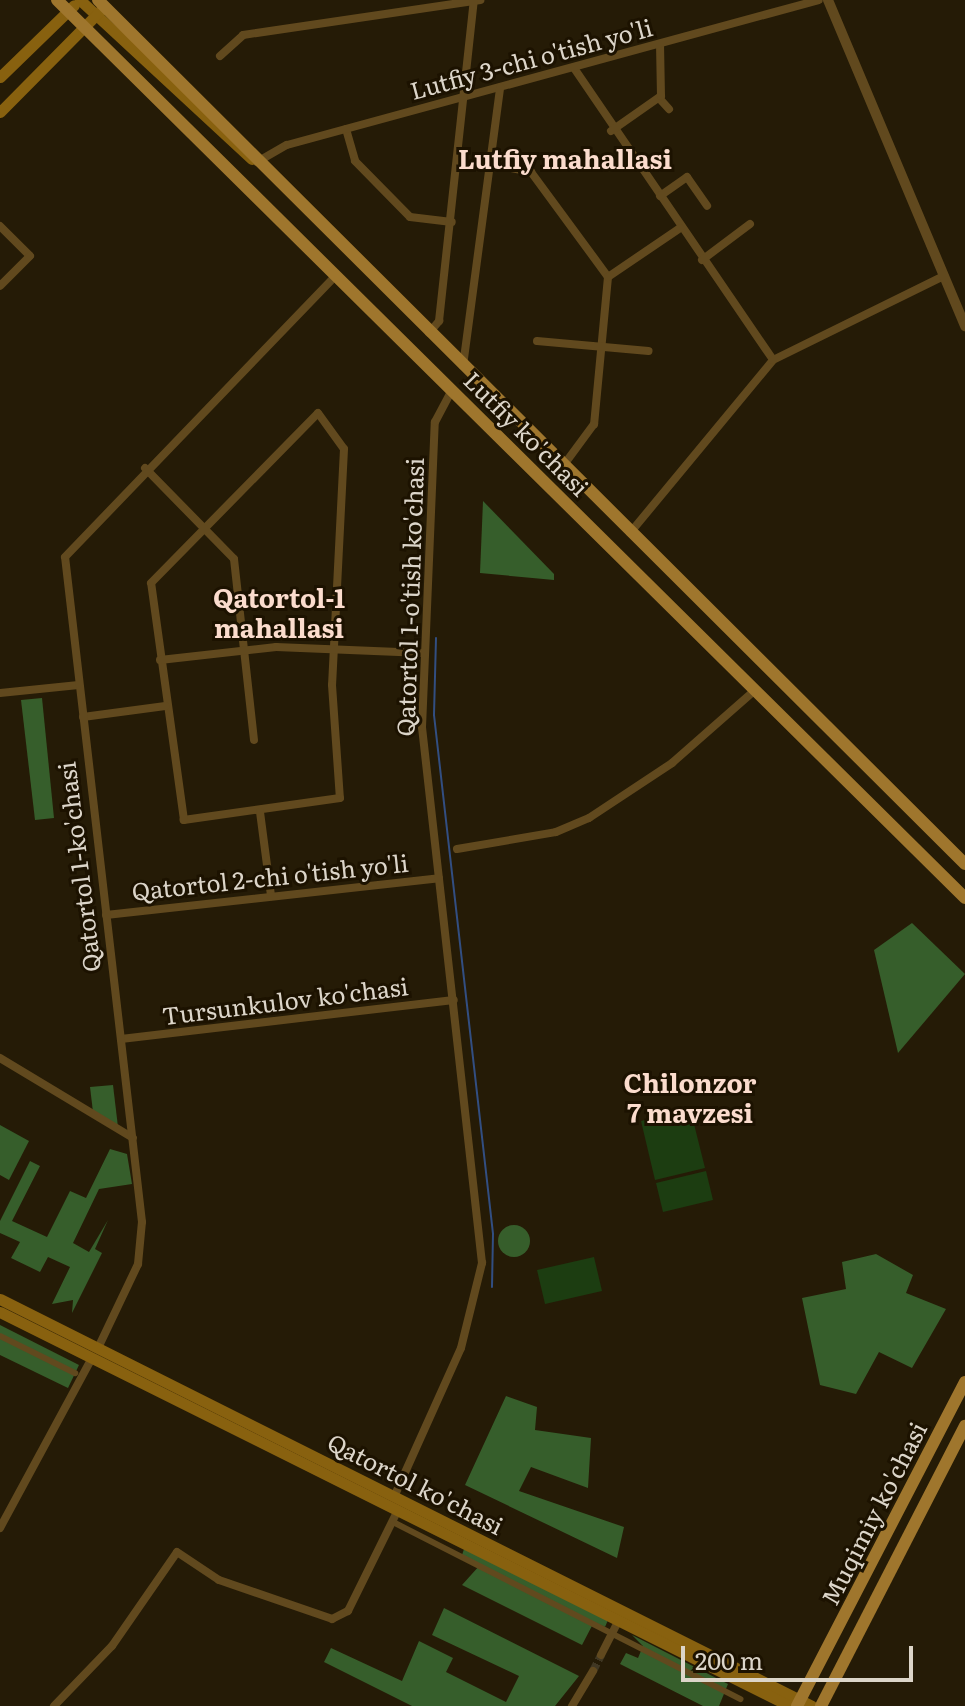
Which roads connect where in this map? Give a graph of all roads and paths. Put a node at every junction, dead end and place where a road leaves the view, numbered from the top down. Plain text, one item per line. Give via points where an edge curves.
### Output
1 (57, 0) edge
2 (79, 0) edge
3 (476, 0) edge
4 (819, 0) edge
5 (828, 0) edge
6 (102, 5) edge
7 (68, 10) junction
8 (85, 27) junction
9 (660, 45) junction
10 (220, 56) dead end
11 (574, 68) junction
12 (0, 77) edge
13 (500, 87) junction
14 (466, 94) junction
15 (659, 98) junction
16 (669, 109) dead end
17 (0, 112) edge
18 (346, 129) junction
19 (611, 131) junction
20 (256, 162) junction
21 (491, 164) junction
22 (660, 196) junction
23 (707, 206) dead end
24 (302, 208) junction
25 (452, 222) junction
26 (750, 224) dead end
27 (286, 225) junction
28 (0, 226) edge
29 (680, 228) junction
30 (702, 260) junction
31 (336, 275) junction
32 (608, 277) junction
33 (940, 278) junction
34 (0, 286) edge
35 (965, 326) edge
36 (429, 333) junction
37 (537, 341) dead end
38 (603, 347) junction
39 (649, 351) dead end
40 (773, 360) junction
41 (462, 366) junction
42 (452, 390) junction
43 (563, 466) junction
44 (145, 468) junction
45 (204, 528) junction
46 (630, 533) junction
47 (244, 649) junction
48 (334, 649) junction
49 (423, 653) junction
50 (160, 660) junction
51 (778, 679) junction
52 (79, 685) junction
53 (0, 693) edge
54 (759, 694) junction
55 (165, 706) junction
56 (83, 717) junction
57 (825, 726) junction
58 (254, 740) dead end
59 (808, 742) junction
60 (260, 812) junction
61 (457, 849) dead end
62 (965, 864) edge
63 (439, 878) junction
64 (271, 896) junction
65 (965, 898) edge
66 (106, 915) junction
67 (454, 1000) junction
68 (121, 1039) junction
69 (0, 1058) edge
70 (133, 1138) junction
71 (0, 1299) edge
72 (0, 1312) edge
73 (0, 1336) edge
74 (95, 1353) junction
75 (75, 1373) dead end
76 (965, 1387) edge
77 (965, 1426) edge
78 (396, 1507) junction
79 (0, 1528) edge
80 (873, 1560) junction
81 (891, 1570) junction
82 (621, 1616) junction
83 (612, 1634) junction
84 (601, 1655) tunnel mouth
85 (593, 1671) tunnel mouth
86 (741, 1699) dead end
87 (800, 1705) edge
88 (54, 1706) edge
89 (572, 1706) edge
90 (821, 1706) edge

1 - 7 main road, Lutfiy ko'chasi
2 - 6 main road, Lutfiy ko'chasi
2 - 7 main road
3 - 10 street via 243,35
3 - 14 street
4 - 9 street, Lutfiy 3-chi o'tish yo'li
5 - 33 street
6 - 8 main road
6 - 20 main road, Lutfiy ko'chasi
7 - 8 main road, Lutfiy ko'chasi
7 - 12 main road
8 - 17 main road
8 - 27 main road, Lutfiy ko'chasi
9 - 11 street, Lutfiy 3-chi o'tish yo'li
9 - 15 street via 665,77
11 - 13 street, Lutfiy 3-chi o'tish yo'li
11 - 19 street
13 - 14 street, Lutfiy 3-chi o'tish yo'li
13 - 21 street
14 - 18 street, Lutfiy 3-chi o'tish yo'li
14 - 25 street
15 - 16 street
15 - 19 street
18 - 20 street, Lutfiy 3-chi o'tish yo'li via 272,149
18 - 25 street via 355,161 410,217
19 - 22 street
20 - 24 main road, Lutfiy ko'chasi
21 - 32 street via 528,169
21 - 41 street
22 - 23 street via 687,177
22 - 29 street
24 - 27 main road via 289,210
24 - 36 main road, Lutfiy ko'chasi
25 - 36 street via 439,321
26 - 30 street
27 - 31 main road, Lutfiy ko'chasi
28 - 34 street via 30,256
29 - 30 street
29 - 32 street
30 - 40 street
31 - 42 main road, Lutfiy ko'chasi
31 - 44 street, Qatortol 1-ko'chasi
32 - 38 street
33 - 35 street
33 - 40 street
36 - 41 main road, Lutfiy ko'chasi
37 - 38 street
38 - 39 street
38 - 43 street via 594,424
40 - 46 street
41 - 43 main road, Lutfiy ko'chasi
42 - 49 street, Qatortol 1-o'tish ko'chasi via 435,422
42 - 54 main road, Lutfiy ko'chasi
43 - 46 main road, Lutfiy ko'chasi
44 - 45 street
44 - 52 street, Qatortol 1-ko'chasi via 66,553
45 - 47 street via 234,559
45 - 48 street via 318,413 335,429 344,449
45 - 50 street via 151,583
46 - 51 main road, Lutfiy ko'chasi
47 - 48 street
47 - 50 street
47 - 58 street
48 - 49 street
48 - 60 street via 340,798
49 - 63 street, Qatortol 1-o'tish ko'chasi via 422,727
50 - 55 street
51 - 54 main road via 777,694
51 - 57 main road, Lutfiy ko'chasi
52 - 53 street
52 - 56 street, Qatortol 1-ko'chasi
54 - 59 main road, Lutfiy ko'chasi
54 - 61 street via 661,771 589,818 556,832
55 - 56 street
55 - 60 street via 180,817
56 - 66 street, Qatortol 1-ko'chasi
57 - 59 main road via 811,728
57 - 62 main road, Lutfiy ko'chasi
59 - 65 main road, Lutfiy ko'chasi
60 - 64 street
63 - 64 street, Qatortol 2-chi o'tish yo'li
63 - 67 street, Qatortol 1-o'tish ko'chasi
64 - 66 street, Qatortol 2-chi o'tish yo'li
66 - 68 street, Qatortol 1-ko'chasi
67 - 68 street, Tursunkulov ko'chasi
67 - 78 street, Qatortol 1-o'tish ko'chasi via 482,1263 461,1348
68 - 70 street, Qatortol 1-ko'chasi
69 - 70 street
70 - 74 street, Qatortol 1-ko'chasi via 141,1252
71 - 74 main road, Qatortol ko'chasi
72 - 74 main road, Qatortol ko'chasi
73 - 75 street
74 - 78 main road, Qatortol ko'chasi
74 - 79 street, Qatortol 1-ko'chasi
76 - 80 main road, Muqimiy ko'chasi
77 - 81 main road, Muqimiy ko'chasi
78 - 82 main road, Qatortol ko'chasi
78 - 83 street
78 - 88 street, Qatortol 1-o'tish ko'chasi via 348,1611 332,1619 229,1585 177,1552 112,1646
80 - 81 main road
80 - 87 main road, Muqimiy ko'chasi
81 - 90 main road, Muqimiy ko'chasi
82 - 83 street
82 - 87 main road, Qatortol ko'chasi
83 - 84 street
83 - 86 street
85 - 89 street

